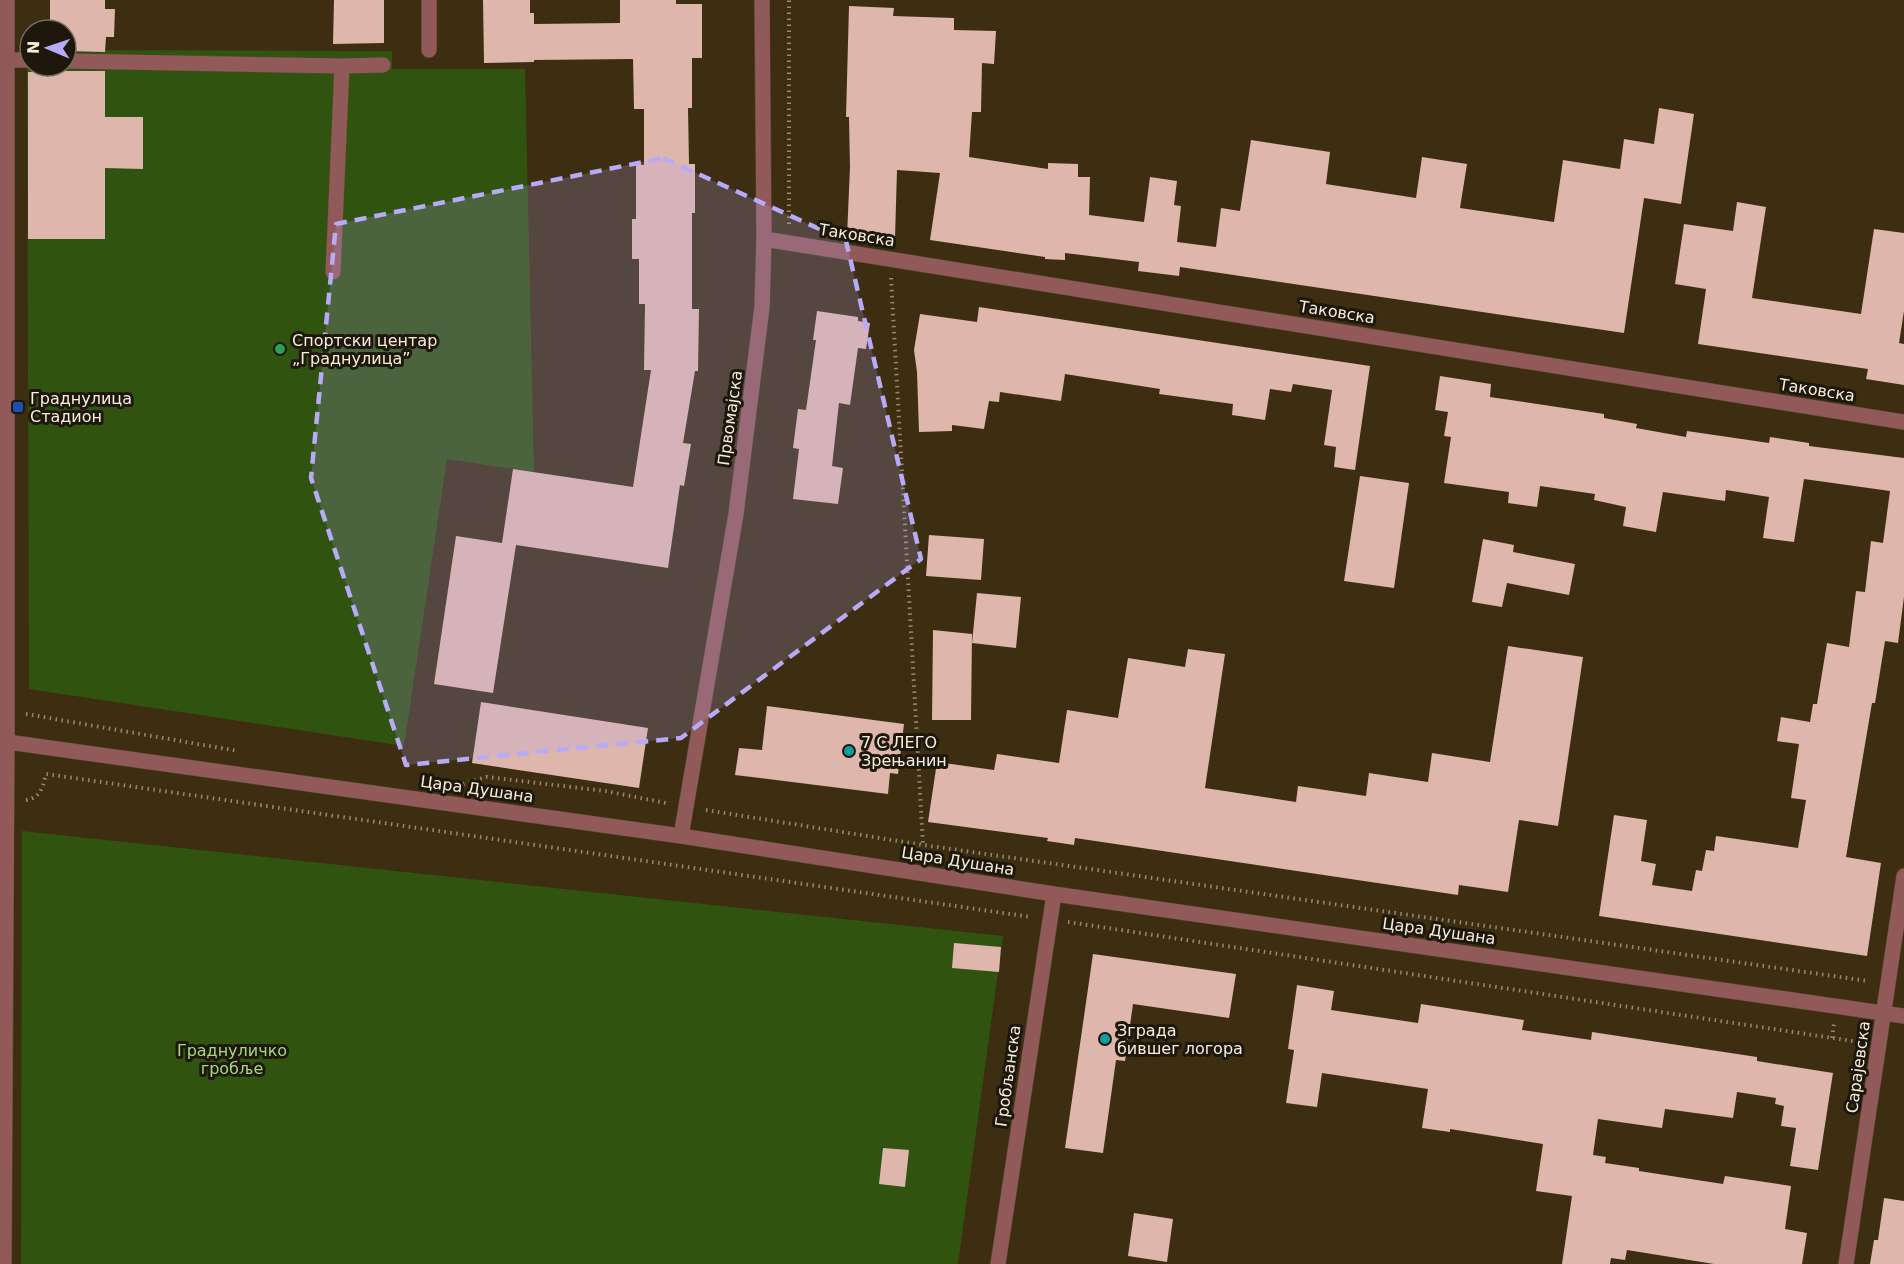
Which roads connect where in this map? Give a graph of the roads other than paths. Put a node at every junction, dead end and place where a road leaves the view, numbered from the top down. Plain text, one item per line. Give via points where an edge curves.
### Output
1 (7, 0) edge
2 (429, 0) edge
3 (762, 0) edge
4 (429, 50) dead end
5 (7, 60) junction
6 (18, 60) edge
7 (78, 61) edge
8 (383, 64) dead end
9 (342, 66) junction
10 (764, 239) junction
11 (333, 272) dead end
12 (1904, 422) edge
13 (4, 530) edge
14 (4, 741) edge
15 (681, 836) junction
16 (1904, 876) edge
17 (1054, 894) junction
18 (1884, 1013) junction
19 (1904, 1016) edge
20 (4, 1264) edge
21 (998, 1264) edge
22 (1846, 1264) edge

1 - 5 street
2 - 4 street
3 - 10 street, Првомајска
5 - 6 street
5 - 13 street
7 - 9 street
8 - 9 street
9 - 11 street
10 - 12 street, Таковска
10 - 15 street, Првомајска via 762,307 736,514
13 - 14 street
14 - 15 street, Цара Душана
14 - 20 street
15 - 17 street, Цара Душана
16 - 18 street, Сарајевска
17 - 18 street, Цара Душана
17 - 21 street, Гробљанска
18 - 19 street, Цара Душана
18 - 22 street, Сарајевска

